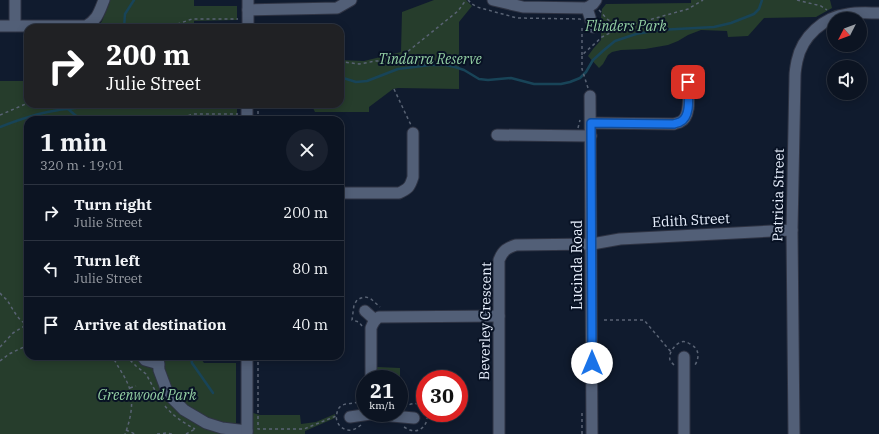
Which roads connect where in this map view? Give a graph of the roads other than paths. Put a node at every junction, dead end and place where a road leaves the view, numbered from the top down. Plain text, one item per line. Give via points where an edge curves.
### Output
1 (15, 0) edge
2 (104, 0) edge
3 (351, 0) edge
4 (493, 0) edge
5 (592, 4) edge
6 (248, 5) edge
7 (879, 12) edge
8 (90, 24) edge
9 (248, 24) edge
10 (15, 25) junction
11 (24, 25) edge
12 (0, 26) edge
13 (593, 27) dead end
14 (688, 82) dead end
15 (589, 92) road end
16 (591, 123) junction
17 (413, 133) road end
18 (496, 135) dead end
19 (591, 136) junction
20 (344, 192) edge
21 (792, 230) junction
22 (592, 244) junction
23 (365, 311) dead end
24 (499, 316) junction
25 (375, 320) junction
26 (684, 357) dead end
27 (145, 360) edge
28 (159, 360) edge
29 (247, 360) edge
30 (368, 370) edge
31 (356, 416) edge
32 (350, 417) dead end
33 (408, 417) edge
34 (414, 418) dead end
35 (247, 433) edge
36 (499, 434) edge
37 (592, 434) edge
38 (684, 434) edge
39 (794, 434) edge

1 - 10 street
2 - 8 street via 97,16
3 - 6 street via 337,8
4 - 5 street via 523,6
5 - 13 street
6 - 9 street
7 - 21 street, Patricia Street via 856,12 832,18 818,27 801,49 795,76
10 - 11 street
10 - 12 street
14 - 16 street via 688,115 681,122
15 - 16 street, Lucinda Road
16 - 19 street, Lucinda Road
17 - 20 street via 413,177 407,190 399,193
18 - 19 street
19 - 22 street, Lucinda Road
21 - 22 street, Edith Street via 620,239
21 - 39 street, Patricia Street
22 - 24 street, Beverley Crescent via 508,247 499,260
22 - 37 street, Lucinda Road
23 - 25 street
24 - 25 street via 383,316
24 - 36 street, Beverley Crescent
25 - 30 street via 371,328
26 - 38 street
27 - 28 street
28 - 35 street via 159,370 168,394 184,410 206,423
29 - 35 street
31 - 32 street
33 - 34 street

